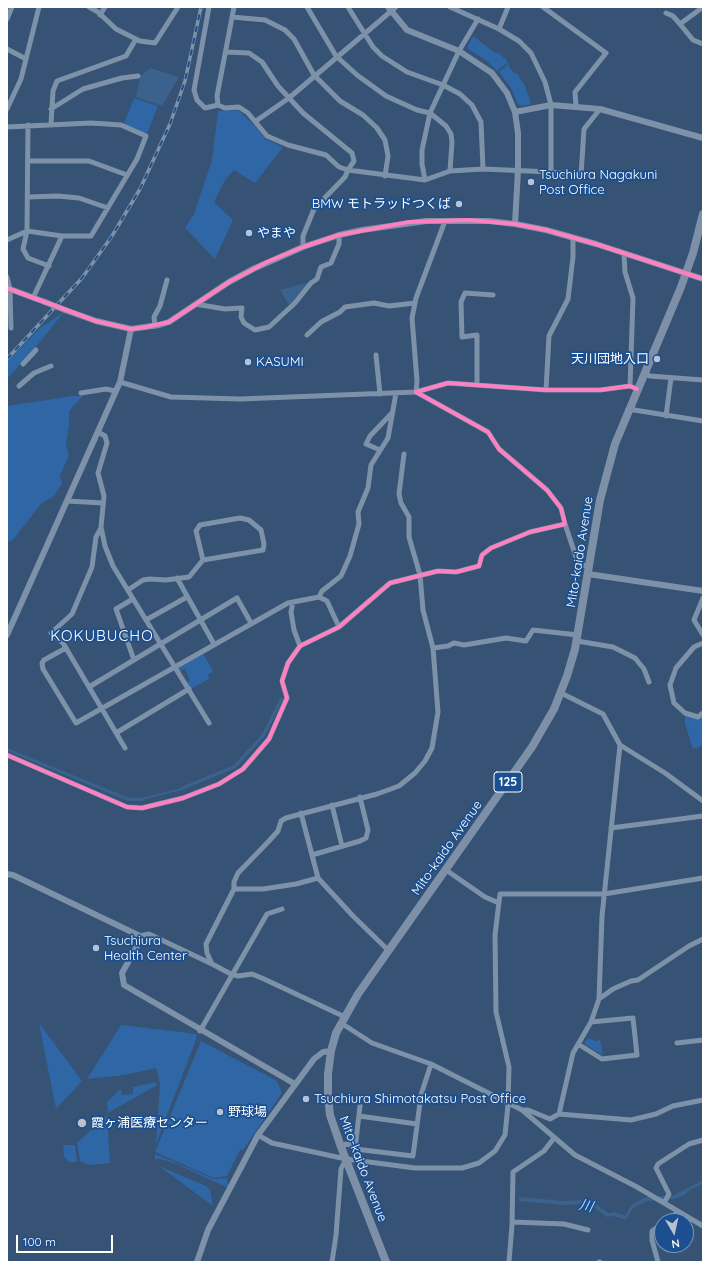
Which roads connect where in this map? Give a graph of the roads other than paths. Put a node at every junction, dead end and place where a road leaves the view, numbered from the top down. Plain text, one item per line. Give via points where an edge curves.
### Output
1 (12, 7) edge
2 (39, 7) edge
3 (89, 7) edge
4 (105, 7) edge
5 (178, 7) edge
6 (209, 7) edge
7 (234, 7) edge
8 (307, 7) edge
9 (348, 7) edge
10 (396, 7) edge
11 (450, 7) edge
12 (508, 7) edge
13 (543, 7) edge
14 (703, 7) edge
15 (389, 9) edge
16 (666, 13) dead end
17 (100, 15) junction
18 (232, 17) junction
19 (7, 19) edge
20 (478, 19) junction
21 (680, 24) junction
22 (499, 29) junction
23 (364, 33) junction
24 (136, 39) junction
25 (703, 44) edge
26 (7, 49) edge
27 (459, 51) junction
28 (226, 52) junction
29 (336, 56) junction
30 (26, 60) junction
31 (314, 75) junction
32 (138, 76) dead end
33 (443, 85) junction
34 (289, 98) junction
35 (551, 104) junction
36 (218, 105) junction
37 (576, 106) junction
38 (7, 109) edge
39 (51, 109) junction
40 (600, 109) junction
41 (515, 112) junction
42 (430, 113) junction
43 (256, 121) junction
44 (51, 124) junction
45 (28, 125) junction
46 (7, 126) edge
47 (703, 138) edge
48 (29, 161) junction
49 (483, 169) junction
50 (348, 170) junction
51 (518, 170) junction
52 (450, 171) junction
53 (551, 172) junction
54 (127, 175) junction
55 (384, 176) junction
56 (425, 180) junction
57 (28, 197) junction
58 (108, 208) junction
59 (703, 214) edge
60 (445, 221) junction
61 (515, 224) junction
62 (27, 231) junction
63 (339, 235) junction
64 (62, 236) junction
65 (573, 238) junction
66 (7, 240) edge
67 (303, 247) junction
68 (624, 254) junction
69 (49, 266) junction
70 (686, 274) junction
71 (7, 277) edge
72 (703, 279) edge
73 (167, 280) dead end
74 (8, 288) edge
75 (493, 295) dead end
76 (33, 298) junction
77 (415, 303) junction
78 (195, 304) junction
79 (155, 326) junction
80 (11, 328) dead end
81 (131, 329) junction
82 (307, 335) dead end
83 (36, 350) dead end
84 (376, 355) dead end
85 (23, 364) dead end
86 (51, 366) dead end
87 (644, 373) junction
88 (671, 378) junction
89 (703, 380) edge
90 (120, 382) junction
91 (477, 385) junction
92 (19, 386) dead end
93 (633, 387) junction
94 (115, 390) junction
95 (546, 390) junction
96 (81, 392) dead end
97 (416, 392) junction
98 (396, 393) junction
99 (380, 394) junction
100 (628, 409) junction
101 (392, 414) junction
102 (666, 416) junction
103 (703, 421) edge
104 (98, 432) junction
105 (380, 450) junction
106 (404, 454) dead end
107 (67, 501) junction
108 (103, 503) junction
109 (565, 524) junction
110 (101, 527) junction
111 (203, 560) junction
112 (588, 571) junction
113 (420, 575) junction
114 (177, 578) junction
115 (128, 590) junction
116 (703, 590) edge
117 (318, 596) junction
118 (187, 597) junction
119 (703, 598) edge
120 (133, 599) junction
121 (293, 602) junction
122 (146, 620) junction
123 (200, 620) junction
124 (252, 623) junction
125 (339, 627) junction
126 (703, 634) edge
127 (7, 635) edge
128 (577, 638) junction
129 (703, 643) edge
130 (161, 644) junction
131 (214, 644) junction
132 (300, 646) junction
133 (66, 648) junction
134 (433, 648) junction
135 (134, 660) junction
136 (174, 666) junction
137 (649, 682) dead end
138 (89, 687) junction
139 (189, 690) junction
140 (561, 693) junction
141 (102, 710) junction
142 (703, 714) edge
143 (209, 722) dead end
144 (116, 733) junction
145 (620, 745) junction
146 (125, 748) dead end
147 (7, 755) edge
148 (360, 797) junction
149 (703, 801) edge
150 (332, 805) junction
151 (300, 813) junction
152 (703, 816) edge
153 (611, 828) junction
154 (342, 846) junction
155 (312, 855) junction
156 (446, 870) junction
157 (7, 874) edge
158 (318, 878) junction
159 (703, 878) edge
160 (234, 889) junction
161 (604, 894) junction
162 (499, 903) junction
163 (282, 909) dead end
164 (140, 936) junction
165 (703, 939) edge
166 (389, 950) junction
167 (212, 964) junction
168 (231, 974) junction
169 (598, 999) junction
170 (343, 1020) junction
171 (591, 1022) junction
172 (200, 1031) junction
173 (703, 1040) edge
174 (677, 1043) dead end
175 (578, 1044) junction
176 (331, 1051) junction
177 (431, 1064) junction
178 (294, 1084) junction
179 (703, 1100) edge
180 (508, 1105) junction
181 (360, 1106) dead end
182 (522, 1110) junction
183 (559, 1114) junction
184 (359, 1116) junction
185 (418, 1124) junction
186 (258, 1136) junction
187 (554, 1138) junction
188 (703, 1140) edge
189 (355, 1146) junction
190 (340, 1147) junction
191 (346, 1159) junction
192 (664, 1203) junction
193 (678, 1212) joint
194 (513, 1222) junction
195 (703, 1226) edge
196 (588, 1230) dead end
197 (654, 1230) edge
198 (654, 1247) edge
199 (197, 1262) edge
200 (332, 1262) edge
201 (386, 1262) edge
202 (509, 1262) edge

1 - 19 street
2 - 30 street
3 - 17 street
4 - 17 street
5 - 24 street via 155,43
6 - 36 street via 194,90 197,100 205,108
7 - 18 street
8 - 29 street
9 - 23 street
10 - 15 street
11 - 20 street
12 - 22 street
13 - 37 street via 606,53 575,92
14 - 21 street
15 - 23 street
15 - 27 street via 407,30
16 - 21 street
17 - 24 street via 116,29
18 - 28 street
18 - 31 street via 265,20 285,30 294,39
20 - 22 street
20 - 27 street
21 - 25 street via 693,40
22 - 35 street via 519,41 531,53 545,82
23 - 29 street
23 - 33 street via 382,56 407,72
24 - 39 street via 126,56 57,81
26 - 30 street
27 - 33 street
27 - 41 street via 492,73 507,94
28 - 34 street via 248,53 262,62
28 - 36 street via 217,96
29 - 31 street
29 - 42 street via 376,90 417,110
30 - 38 street via 21,79
31 - 34 street
31 - 55 street via 340,100 377,128 385,140 388,156
32 - 39 street via 122,78 83,90
33 - 42 street
33 - 49 street via 460,94 472,105 481,122
34 - 43 street
34 - 50 street via 303,113 352,153 354,161
35 - 37 street
35 - 41 street
35 - 53 street
36 - 43 street via 225,108 239,107
37 - 40 street
39 - 44 street
40 - 47 street
40 - 53 street via 584,129 581,175
41 - 51 street via 519,150
42 - 52 street via 446,126 451,134
42 - 56 street via 422,150
43 - 50 street via 267,136 288,145 326,155 339,168
44 - 45 street
44 - 54 street via 120,125 146,136
45 - 46 street
45 - 48 street
48 - 54 street via 88,161
48 - 57 street
49 - 51 street
49 - 52 street
50 - 55 street
50 - 67 street via 345,177 314,209 303,236
51 - 53 street
51 - 61 street
52 - 56 street
54 - 58 street
55 - 56 street
57 - 58 street via 79,198
57 - 62 street
58 - 64 street via 91,236
59 - 70 highway, Mito-kaido Avenue / 125
60 - 61 street via 469,220
60 - 63 street via 408,222
60 - 77 street
61 - 65 street
62 - 64 street
62 - 66 street
62 - 69 street via 22,249 28,258
63 - 67 street
63 - 78 street via 339,244 331,263 321,266 317,279 269,328 255,330 244,323 241,317 242,308 225,309
64 - 69 street
65 - 68 street
65 - 95 street via 568,299 549,336
67 - 78 street via 253,269
68 - 70 street
68 - 93 street via 625,272 633,298
69 - 76 street
70 - 72 street
70 - 87 highway, Mito-kaido Avenue / 125
71 - 74 street
73 - 79 street via 160,306 154,317
74 - 76 street
74 - 80 street
75 - 91 street via 465,293 461,302 462,337 477,335
76 - 81 street, bridge via 96,321
77 - 82 street via 390,306 374,303 345,307 321,322
77 - 97 street via 412,318
78 - 79 street via 170,322
79 - 81 street
81 - 90 street
83 - 85 street
84 - 99 street
86 - 92 street via 34,373
87 - 88 street
87 - 93 highway, Mito-kaido Avenue / 125
88 - 89 street
88 - 102 street
90 - 94 street
90 - 99 street via 171,397 240,399
91 - 95 street
91 - 97 street via 448,383
93 - 95 street
93 - 100 highway, Mito-kaido Avenue / 125
94 - 96 street
94 - 104 street
97 - 98 street
97 - 109 street via 488,432 500,449 547,490 560,508
98 - 99 street
98 - 101 street
100 - 102 street
100 - 112 highway, Mito-kaido Avenue / 125 via 606,473
101 - 105 street via 388,438
101 - 105 street via 370,436 366,444
102 - 103 street
104 - 107 street
104 - 108 street via 105,436 107,443 98,473 104,496
105 - 117 street via 371,465 368,488 358,512 359,524 350,556 341,576
106 - 113 street via 399,494 409,517 409,537
107 - 108 street
107 - 127 street
108 - 110 street
109 - 112 street via 576,557
109 - 113 street via 530,532 491,548 482,555 479,566 456,572 438,571
110 - 115 street via 113,566
110 - 133 street via 96,537 92,567 72,614 51,633
111 - 111 street via 196,530 200,525 240,518 249,520 261,530 263,550
111 - 114 street via 189,576
112 - 116 street
112 - 128 highway, Mito-kaido Avenue / 125
113 - 125 street via 390,583
113 - 134 street via 422,610
114 - 115 street via 143,580
114 - 118 street
115 - 120 street
117 - 121 street
117 - 125 street via 327,601
118 - 122 street
118 - 123 street
119 - 126 street via 694,620
120 - 122 street
120 - 135 street via 116,609
121 - 124 street
121 - 132 street via 291,612
122 - 130 street
123 - 124 street via 237,598
123 - 130 street
123 - 131 street
124 - 131 street
125 - 132 street
128 - 134 street via 533,630 526,641 506,638 464,645 454,643
128 - 137 street via 613,647 635,658 644,669
128 - 140 highway, Mito-kaido Avenue / 125
129 - 142 street via 694,647 676,668 670,684 674,703 685,713 698,717
130 - 135 street
130 - 136 street
131 - 136 street
132 - 147 street via 286,669 282,681 287,698 269,739 243,769 219,784 184,798 142,808 128,807
133 - 138 street
133 - 141 street via 44,660 43,669 76,723
134 - 148 street via 438,712 432,748 425,762 399,786
135 - 138 street
136 - 139 street
136 - 141 street
138 - 141 street
139 - 143 street
139 - 144 street
140 - 145 street via 603,714
140 - 156 highway, Mito-kaido Avenue / 125 via 532,747
141 - 144 street
144 - 146 street
145 - 149 street
145 - 153 street
148 - 150 street
148 - 154 street via 368,830 366,838
150 - 151 street
150 - 154 street
151 - 155 street
151 - 160 street via 281,821 278,830 269,841 238,873
152 - 153 street
153 - 161 street
154 - 155 street
155 - 158 street
156 - 162 street via 485,897
156 - 166 highway, Mito-kaido Avenue / 125
157 - 164 street
158 - 160 street via 263,889
158 - 166 street
159 - 161 street
160 - 167 street via 206,944
161 - 162 street via 500,894
161 - 169 street
162 - 180 street via 495,935 496,1012 509,1067
163 - 168 street via 267,914
164 - 167 street via 149,934
164 - 172 street via 122,973 124,985
165 - 169 street via 638,980 630,981
166 - 170 highway, Mito-kaido Avenue / 125
167 - 168 street
168 - 170 street via 252,974
168 - 172 street
169 - 171 street
170 - 176 highway, Mito-kaido Avenue / 125
170 - 177 street via 372,1043
171 - 175 street
171 - 175 street via 633,1018 637,1055 602,1058
172 - 178 street
173 - 174 street
175 - 183 street
176 - 178 street via 319,1054
176 - 190 highway, Mito-kaido Avenue / 125 via 328,1096
177 - 180 street
177 - 185 street via 422,1095
178 - 186 street
179 - 183 street via 685,1102 631,1120
180 - 182 street
180 - 191 street via 505,1135 495,1152 479,1163 462,1168 415,1168
181 - 184 street
182 - 183 street via 550,1119
182 - 187 street
184 - 185 street
184 - 189 street
185 - 189 street via 413,1156 355,1149
186 - 191 street via 272,1143
186 - 199 street via 208,1230
187 - 192 street via 574,1155
187 - 194 street via 544,1151 513,1172
188 - 192 street via 688,1144 658,1164 656,1168 669,1194
189 - 190 street via 346,1144
190 - 191 highway, Mito-kaido Avenue / 125
191 - 200 street via 341,1169
191 - 201 highway, Mito-kaido Avenue / 125
192 - 193 street
193 - 195 street
194 - 196 street via 564,1224
194 - 202 street
197 - 198 street

